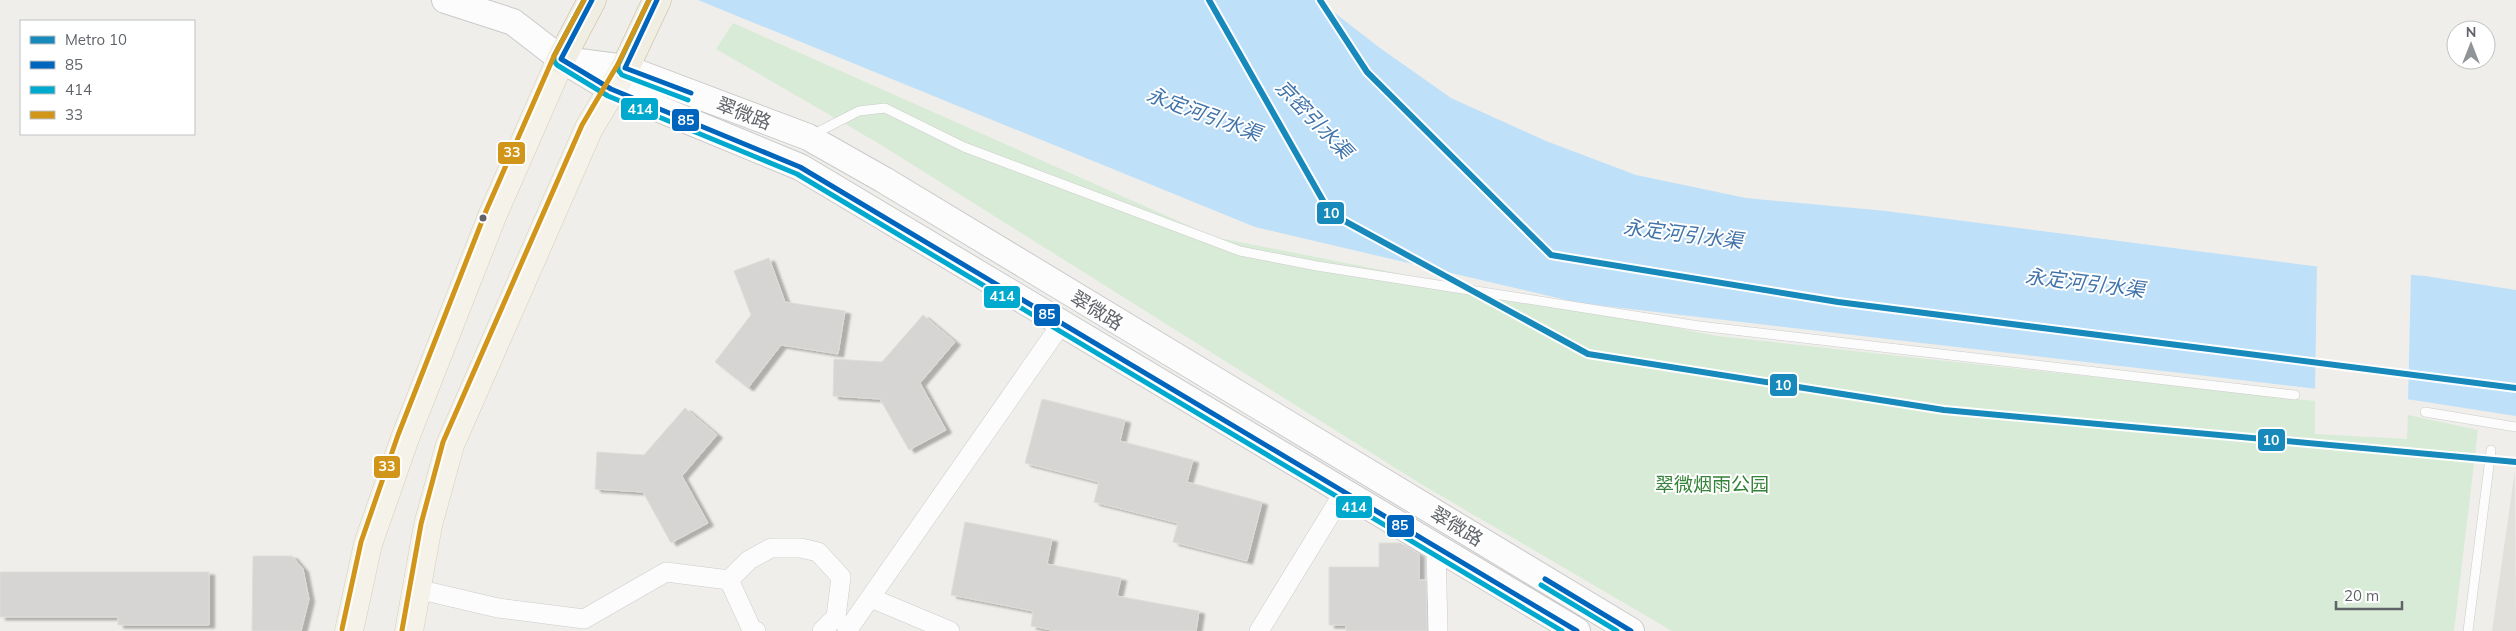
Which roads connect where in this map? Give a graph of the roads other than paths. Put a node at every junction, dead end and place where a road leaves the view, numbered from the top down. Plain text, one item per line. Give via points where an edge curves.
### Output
1 (445, 0) edge
2 (592, 0) edge
3 (655, 5) edge
4 (561, 59) junction
5 (618, 79) junction
6 (808, 137) junction
7 (1062, 323) junction
8 (2295, 395) dead end
9 (2425, 412) dead end
10 (2516, 427) edge
11 (2491, 450) dead end
12 (1344, 492) junction
13 (1436, 547) junction
14 (729, 580) junction
15 (417, 589) junction
16 (871, 598) junction
17 (349, 631) edge
18 (409, 631) edge
19 (756, 631) edge
20 (822, 631) edge
21 (847, 631) edge
22 (950, 631) edge
23 (1259, 631) edge
24 (1438, 631) edge
25 (1577, 631) edge
26 (1631, 631) edge
27 (2468, 631) edge

1 - 4 main road via 513,22
2 - 4 highway
3 - 5 highway
4 - 5 main road, 翠微路
4 - 17 main road via 493,214 405,438 368,544
5 - 6 main road, 翠微路
5 - 7 main road, 翠微路 via 800,167
5 - 15 main road via 589,128 450,445 428,525
6 - 8 lane via 859,111 885,108 964,147 1240,251 1699,326
6 - 26 main road, 翠微路
7 - 12 main road, 翠微路
7 - 16 street
9 - 10 lane
11 - 27 lane
12 - 13 main road, 翠微路
12 - 23 street
13 - 24 street
13 - 25 main road, 翠微路
14 - 15 street via 666,572 584,619 498,608
14 - 19 street via 752,630
14 - 20 street via 749,560 770,548 801,548 818,552 841,577 836,617
15 - 18 main road
16 - 21 street
16 - 22 street

